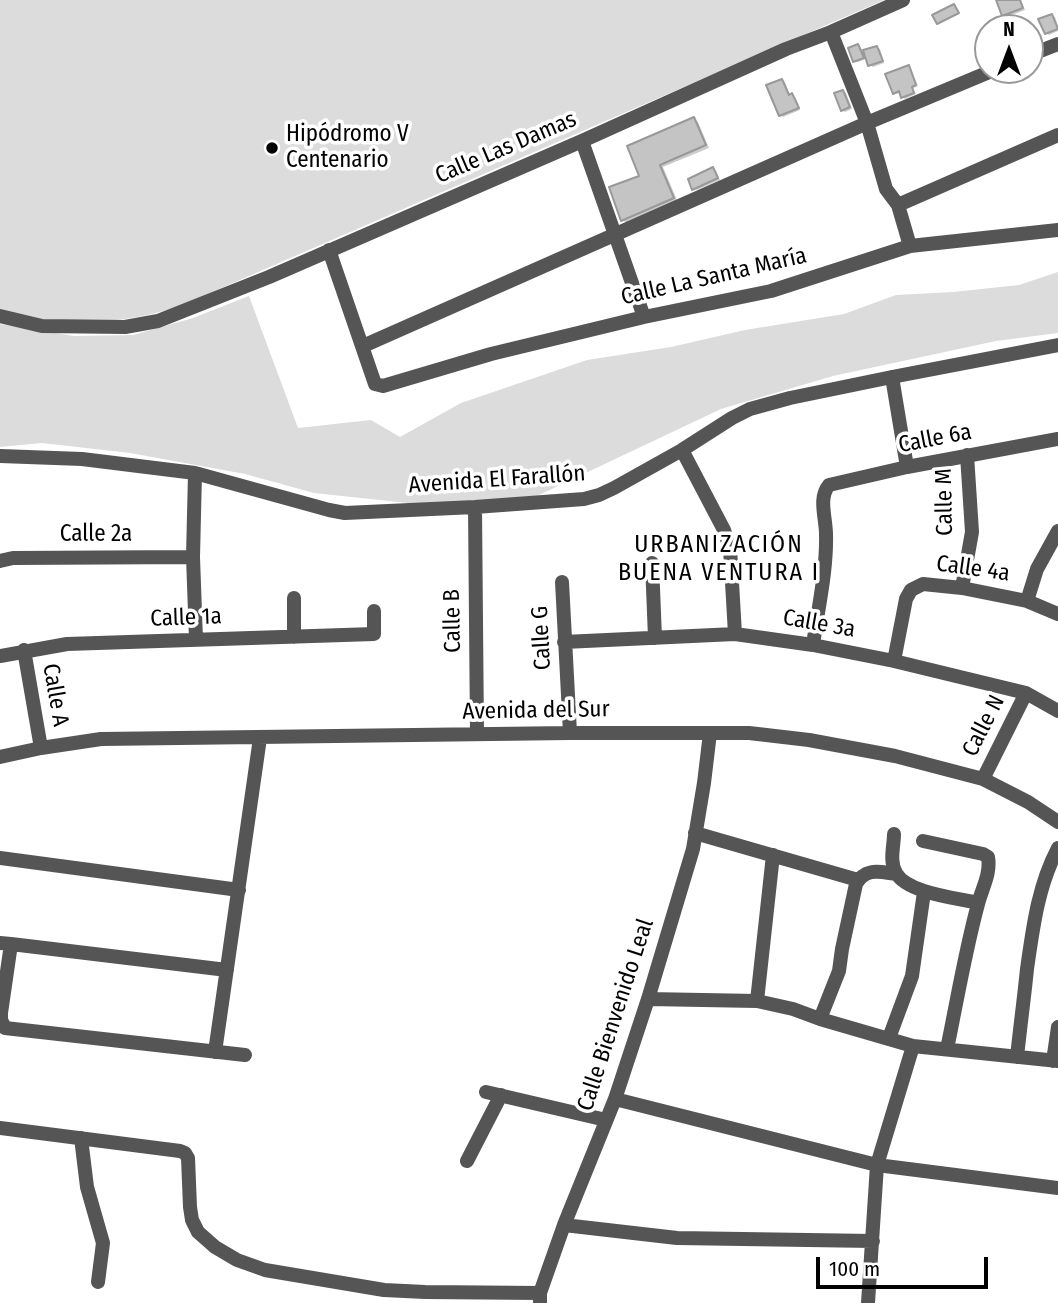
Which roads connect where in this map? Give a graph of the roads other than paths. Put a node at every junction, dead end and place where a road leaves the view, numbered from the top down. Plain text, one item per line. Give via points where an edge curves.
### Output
1 (903, 0) edge
2 (831, 32) junction
3 (974, 79) edge
4 (867, 123) junction
5 (1058, 135) edge
6 (582, 141) junction
7 (898, 205) junction
8 (1058, 230) edge
9 (614, 234) junction
10 (910, 246) junction
11 (329, 250) junction
12 (0, 316) edge
13 (644, 317) junction
14 (1058, 345) edge
15 (363, 346) junction
16 (892, 377) junction
17 (1058, 439) edge
18 (682, 450) junction
19 (967, 455) junction
20 (0, 456) edge
21 (907, 467) junction
22 (195, 473) junction
23 (475, 507) junction
24 (1058, 531) edge
25 (193, 557) junction
26 (0, 561) edge
27 (652, 563) dead end
28 (562, 582) dead end
29 (962, 588) junction
30 (294, 598) dead end
31 (1027, 601) junction
32 (374, 611) dead end
33 (1058, 614) edge
34 (735, 634) junction
35 (294, 637) junction
36 (655, 638) junction
37 (196, 640) junction
38 (564, 642) junction
39 (813, 645) junction
40 (24, 650) junction
41 (0, 656) edge
42 (894, 661) junction
43 (1026, 693) junction
44 (1058, 711) edge
45 (570, 733) junction
46 (710, 733) junction
47 (477, 734) junction
48 (260, 738) junction
49 (41, 748) junction
50 (0, 757) edge
51 (983, 779) junction
52 (1058, 822) edge
53 (695, 833) junction
54 (894, 834) dead end
55 (923, 841) dead end
56 (1058, 848) edge
57 (774, 855) junction
58 (0, 858) edge
59 (897, 874) junction
60 (858, 880) junction
61 (239, 890) junction
62 (925, 892) junction
63 (978, 902) junction
64 (6, 943) edge
65 (227, 970) junction
66 (648, 999) junction
67 (757, 1001) junction
68 (820, 1019) junction
69 (1058, 1027) edge
70 (889, 1038) junction
71 (913, 1046) junction
72 (947, 1049) junction
73 (215, 1052) junction
74 (245, 1055) dead end
75 (1017, 1057) junction
76 (1055, 1061) edge
77 (486, 1091) dead end
78 (501, 1095) junction
79 (615, 1099) junction
80 (606, 1120) junction
81 (0, 1128) edge
82 (81, 1138) junction
83 (467, 1161) dead end
84 (877, 1165) junction
85 (1058, 1188) edge
86 (564, 1225) junction
87 (873, 1241) junction
88 (98, 1282) dead end
89 (425, 1298) edge
90 (540, 1298) edge
91 (868, 1303) edge

1 - 2 street, Calle Las Damas
2 - 4 street
2 - 6 street, Calle Las Damas
3 - 4 street
4 - 7 street via 886,189
4 - 9 street
5 - 7 street
6 - 9 street
6 - 11 street, Calle Las Damas
7 - 10 street
8 - 10 street, Calle La Santa María
9 - 13 street
9 - 15 street
10 - 13 street, Calle La Santa María via 771,291
11 - 12 street, Calle Las Damas via 158,321 125,327 42,326
11 - 15 street
13 - 15 street, Calle La Santa María via 383,386 376,384
14 - 16 street, Avenida El Farallón
16 - 18 street, Avenida El Farallón via 750,409
16 - 21 street
17 - 19 street, Calle 6a
18 - 23 street, Avenida El Farallón via 599,495
18 - 34 street via 730,548
19 - 21 street, Calle 6a
19 - 29 street, Calle M via 972,532
20 - 22 street, Avenida El Farallón via 82,458
21 - 39 street, Calle 6a via 829,485 824,491 825,561
22 - 23 street, Avenida El Farallón via 337,512
22 - 25 street
23 - 47 street, Calle B
24 - 31 street
25 - 26 street, Calle 2a
25 - 37 street
27 - 36 street
28 - 38 street, Calle G
29 - 31 street, Calle 4a
29 - 42 street, Calle 4a via 923,584 911,590
30 - 35 street
31 - 33 street, Calle 4a
32 - 35 street, Calle 1a via 374,634
34 - 36 street, Calle 3a
34 - 39 street, Calle 3a
35 - 37 street, Calle 1a
36 - 38 street, Calle 3a
37 - 40 street, Calle 1a
38 - 45 street, Calle G
39 - 42 street, Calle 3a
40 - 41 street, Calle 1a
40 - 49 street, Calle A
42 - 43 street, Calle 3a
43 - 44 street, Calle 3a
43 - 51 street, Calle N
45 - 46 street, Avenida del Sur
45 - 47 street, Avenida del Sur
46 - 51 street, Avenida del Sur via 809,740
46 - 53 street, Calle Bienvenido Leal
47 - 48 street, Avenida del Sur
48 - 49 street, Avenida del Sur via 101,739
48 - 61 street
49 - 50 street, Avenida del Sur
51 - 52 street, Avenida del Sur
53 - 57 street
53 - 66 street, Calle Bienvenido Leal
54 - 59 street
55 - 63 street via 988,857 988,876
56 - 75 street via 1041,888 1033,925
57 - 60 street
57 - 67 street
58 - 61 street
59 - 60 street via 868,872
59 - 62 street
60 - 68 street via 839,971
61 - 65 street
62 - 63 street
62 - 70 street via 912,976
63 - 72 street
64 - 65 street
64 - 73 street via 1,1013 5,1028
65 - 73 street
66 - 67 street
66 - 79 street, Calle Bienvenido Leal
67 - 68 street
68 - 70 street
69 - 76 street
70 - 71 street
71 - 72 street
71 - 84 street
72 - 75 street
73 - 74 street
75 - 76 street
77 - 78 street
78 - 80 street
78 - 83 street
79 - 80 street, Calle Bienvenido Leal
79 - 84 street
80 - 86 street, Calle Bienvenido Leal
81 - 82 street
82 - 88 street via 89,1194 103,1243
82 - 89 street via 185,1153 192,1220 198,1232 237,1261
84 - 85 street
84 - 87 street
86 - 87 street via 677,1238
86 - 90 street, Calle Bienvenido Leal
87 - 91 street
89 - 90 street

